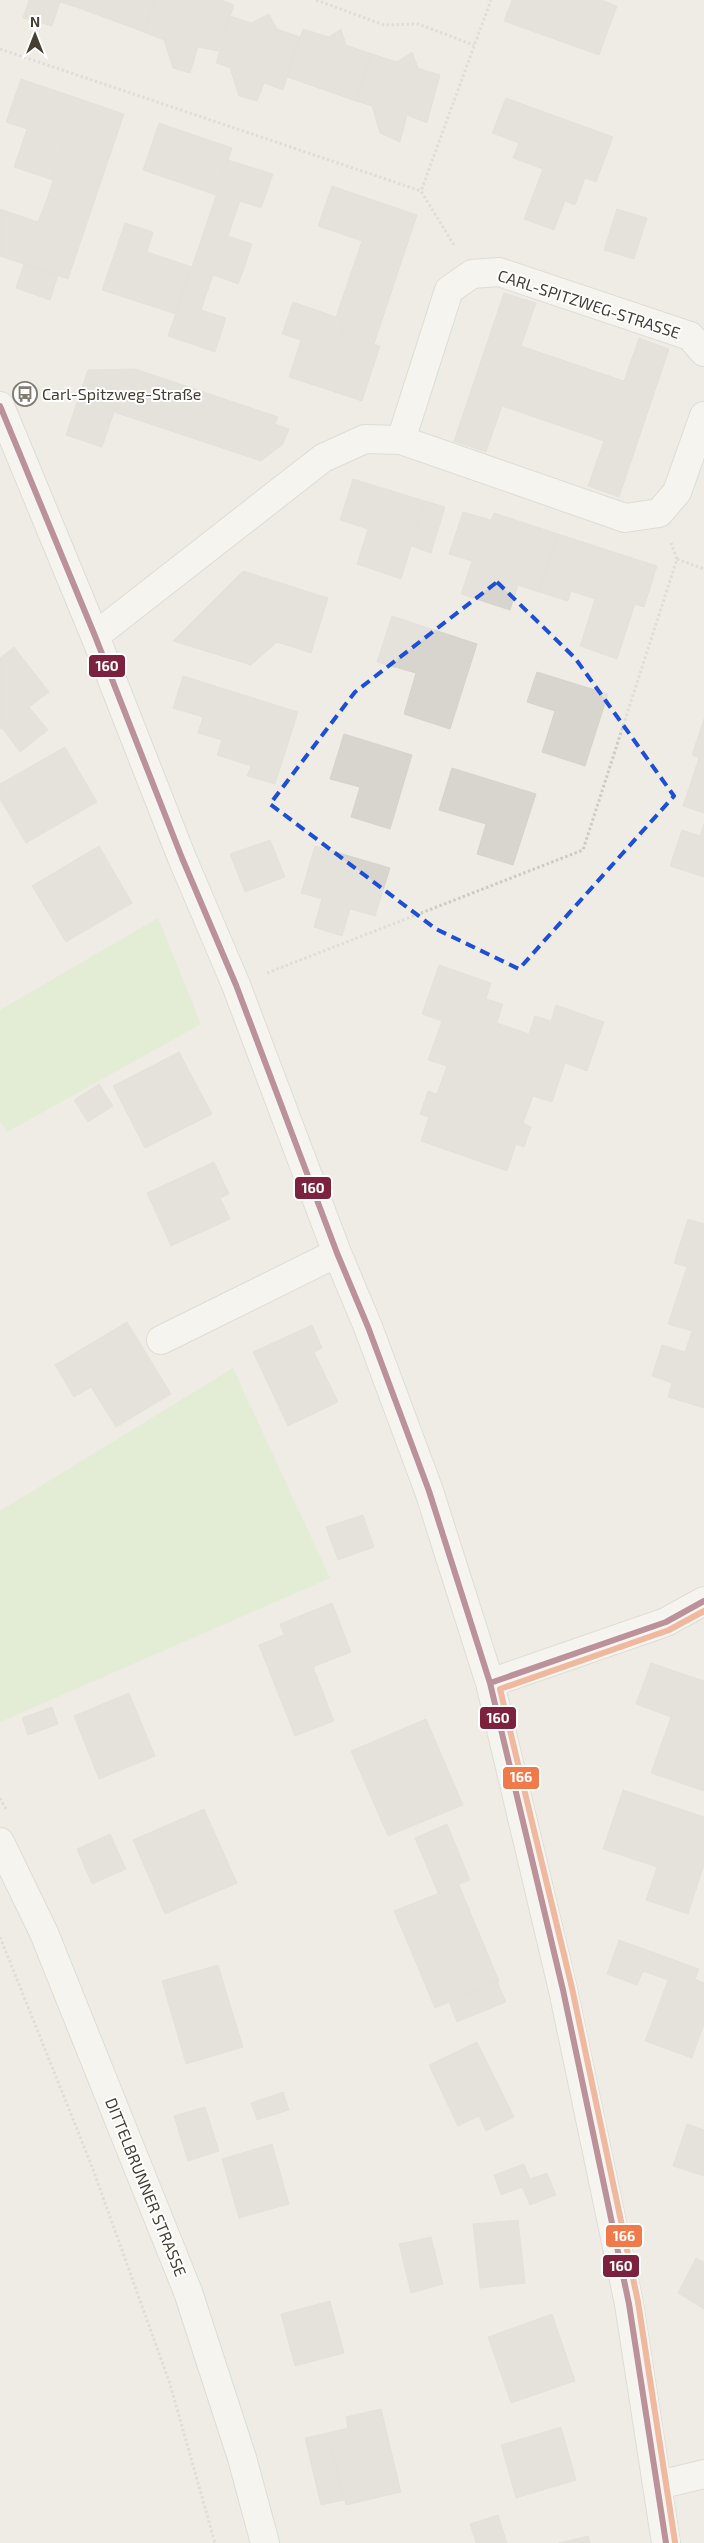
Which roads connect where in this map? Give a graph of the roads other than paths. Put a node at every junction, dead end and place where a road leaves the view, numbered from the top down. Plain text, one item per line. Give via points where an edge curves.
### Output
1 (704, 352) edge
2 (0, 406) edge
3 (704, 416) edge
4 (401, 440) junction
5 (96, 636) junction
6 (337, 1253) junction
7 (161, 1340) dead end
8 (704, 1601) edge
9 (490, 1683) junction
10 (0, 1842) edge
11 (704, 2474) edge
12 (658, 2485) junction
13 (265, 2543) edge
14 (666, 2543) edge

1 - 4 street, CARL-SPITZWEG-STRASSE via 690,336 499,272 472,274 449,290
2 - 5 street
3 - 4 street via 677,492 659,513 625,518
4 - 5 street via 365,439 323,458
5 - 6 street via 182,858 236,985
6 - 7 street
6 - 9 street via 430,1491
8 - 9 street via 666,1622
9 - 12 street via 563,1990 629,2304
10 - 13 street, DITTELBRUNNER STRASSE via 44,1933 188,2292 242,2458
11 - 12 street
12 - 14 street

